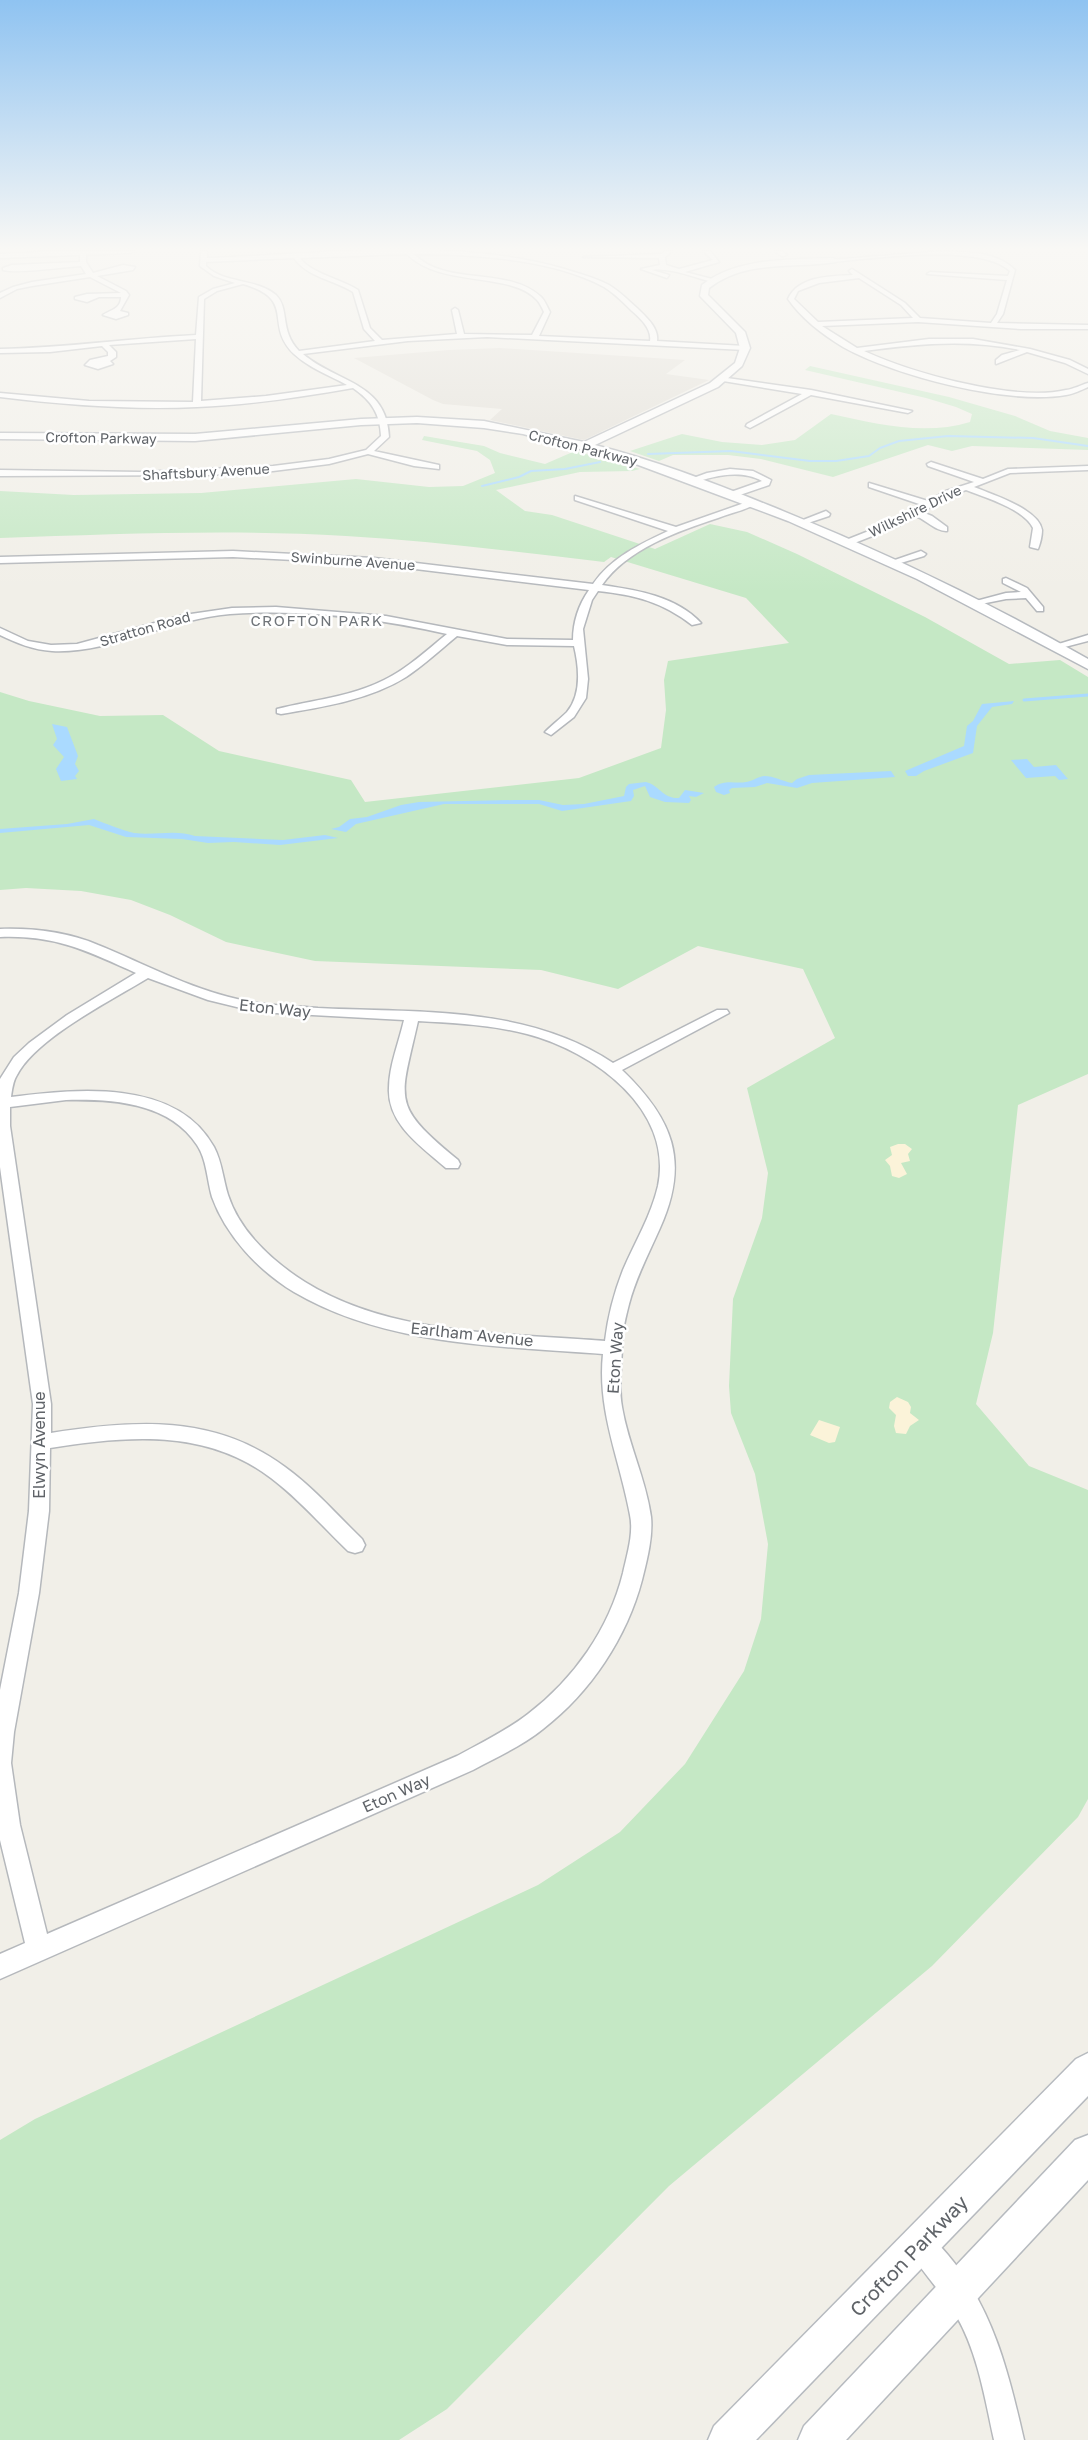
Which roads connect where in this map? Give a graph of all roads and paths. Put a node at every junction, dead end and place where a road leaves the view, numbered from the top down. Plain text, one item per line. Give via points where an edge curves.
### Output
1 (198, 365) edge
2 (314, 365) edge
3 (738, 365) edge
4 (896, 365) edge
5 (1074, 365) edge
6 (1088, 372) edge
7 (723, 379) junction
8 (1088, 385) edge
9 (354, 386) junction
10 (1079, 390) junction
11 (811, 392) junction
12 (1088, 393) edge
13 (0, 395) edge
14 (197, 405) junction
15 (908, 411) dead end
16 (383, 420) junction
17 (750, 426) dead end
18 (0, 436) edge
19 (584, 446) junction
20 (369, 452) junction
21 (1036, 463) dead end
22 (931, 464) dead end
23 (436, 467) dead end
24 (1088, 468) edge
25 (1008, 471) junction
26 (0, 473) edge
27 (692, 480) junction
28 (981, 481) junction
29 (872, 485) dead end
30 (965, 487) junction
31 (731, 495) junction
32 (578, 498) dead end
33 (753, 503) junction
34 (928, 504) junction
35 (916, 513) junction
36 (826, 514) dead end
37 (802, 522) junction
38 (944, 529) dead end
39 (675, 530) junction
40 (849, 542) junction
41 (1035, 547) dead end
42 (921, 554) dead end
43 (0, 560) edge
44 (894, 562) junction
45 (1006, 581) dead end
46 (596, 586) junction
47 (1028, 595) junction
48 (979, 603) junction
49 (1040, 609) dead end
50 (696, 623) dead end
51 (0, 631) edge
52 (456, 632) junction
53 (1088, 638) edge
54 (579, 643) junction
55 (1057, 646) junction
56 (1088, 665) edge
57 (281, 711) dead end
58 (551, 732) dead end
59 (0, 933) edge
60 (146, 973) junction
61 (722, 1013) dead end
62 (412, 1017) junction
63 (613, 1069) junction
64 (3, 1103) junction
65 (452, 1164) dead end
66 (614, 1348) junction
67 (41, 1442) junction
68 (355, 1545) dead end
69 (39, 1949) junction
70 (0, 1967) edge
71 (1088, 2071) edge
72 (1088, 2153) edge
73 (921, 2245) junction
74 (959, 2292) junction
75 (728, 2440) edge
76 (818, 2440) edge
77 (1009, 2440) edge

1 - 14 street
2 - 9 street
3 - 7 street
4 - 10 street via 1003,393 1045,395
5 - 6 street
7 - 11 street
7 - 19 street
8 - 10 street
9 - 14 street
9 - 16 street via 375,400
10 - 12 street
11 - 15 street
11 - 17 street
13 - 14 street via 86,404
16 - 18 street, Crofton Parkway via 182,438
16 - 19 street, Crofton Parkway via 485,425
16 - 20 street via 384,440
19 - 27 street, Crofton Parkway
20 - 23 street
20 - 26 street, Shaftsbury Avenue via 334,461 202,473
21 - 25 street via 1006,461
22 - 28 street
24 - 25 street, Wilkshire Drive
25 - 28 street, Wilkshire Drive
27 - 31 street, Crofton Parkway
27 - 31 street via 710,473 735,473 767,480
28 - 30 street, Wilkshire Drive
29 - 34 street
30 - 34 street, Wilkshire Drive
30 - 41 street via 1002,500 1034,522
31 - 33 street, Crofton Parkway
32 - 39 street
33 - 37 street, Crofton Parkway
33 - 39 street
34 - 35 street, Wilkshire Drive
35 - 38 street
35 - 40 street, Wilkshire Drive
36 - 37 street
37 - 40 street, Crofton Parkway
39 - 46 street via 620,562
40 - 44 street, Crofton Parkway
42 - 44 street
43 - 46 street, Swinburne Avenue via 187,554 309,557
44 - 48 street, Crofton Parkway
45 - 47 street
46 - 50 street, Swinburne Avenue via 650,597 675,607
46 - 54 street via 581,616
47 - 48 street
47 - 49 street
48 - 55 street, Crofton Parkway
51 - 52 street, Stratton Road via 24,643 73,647 102,643 191,615 300,611 362,616
52 - 54 street, Stratton Road via 507,642
52 - 57 street via 384,683 332,702
53 - 55 street
54 - 58 street via 583,695 570,717
55 - 56 street, Crofton Parkway
59 - 60 street, Eton Way via 36,934 76,942
60 - 62 street, Eton Way via 190,992 257,1008
60 - 64 street, Elwyn Avenue via 26,1053 11,1071
61 - 63 street
62 - 63 street, Eton Way via 483,1020 522,1027 559,1038
62 - 65 street via 396,1099 404,1121
63 - 66 street, Eton Way via 656,1118 669,1169 654,1224 625,1283
64 - 66 street, Earlham Avenue via 111,1095 171,1113 198,1135 207,1149 223,1204 242,1236 300,1287 359,1314 433,1332
64 - 67 street, Elwyn Avenue via 2,1126 39,1384
66 - 69 street, Eton Way via 610,1392 641,1520 627,1596 604,1644 576,1683 543,1716 465,1763
67 - 68 street via 146,1428 207,1437 281,1474
67 - 69 street, Elwyn Avenue via 33,1558 0,1763 8,1825
69 - 70 street, Eton Way
71 - 73 street, Crofton Parkway
72 - 74 street
73 - 74 street
73 - 75 street, Crofton Parkway
74 - 76 street
74 - 77 street via 982,2340

